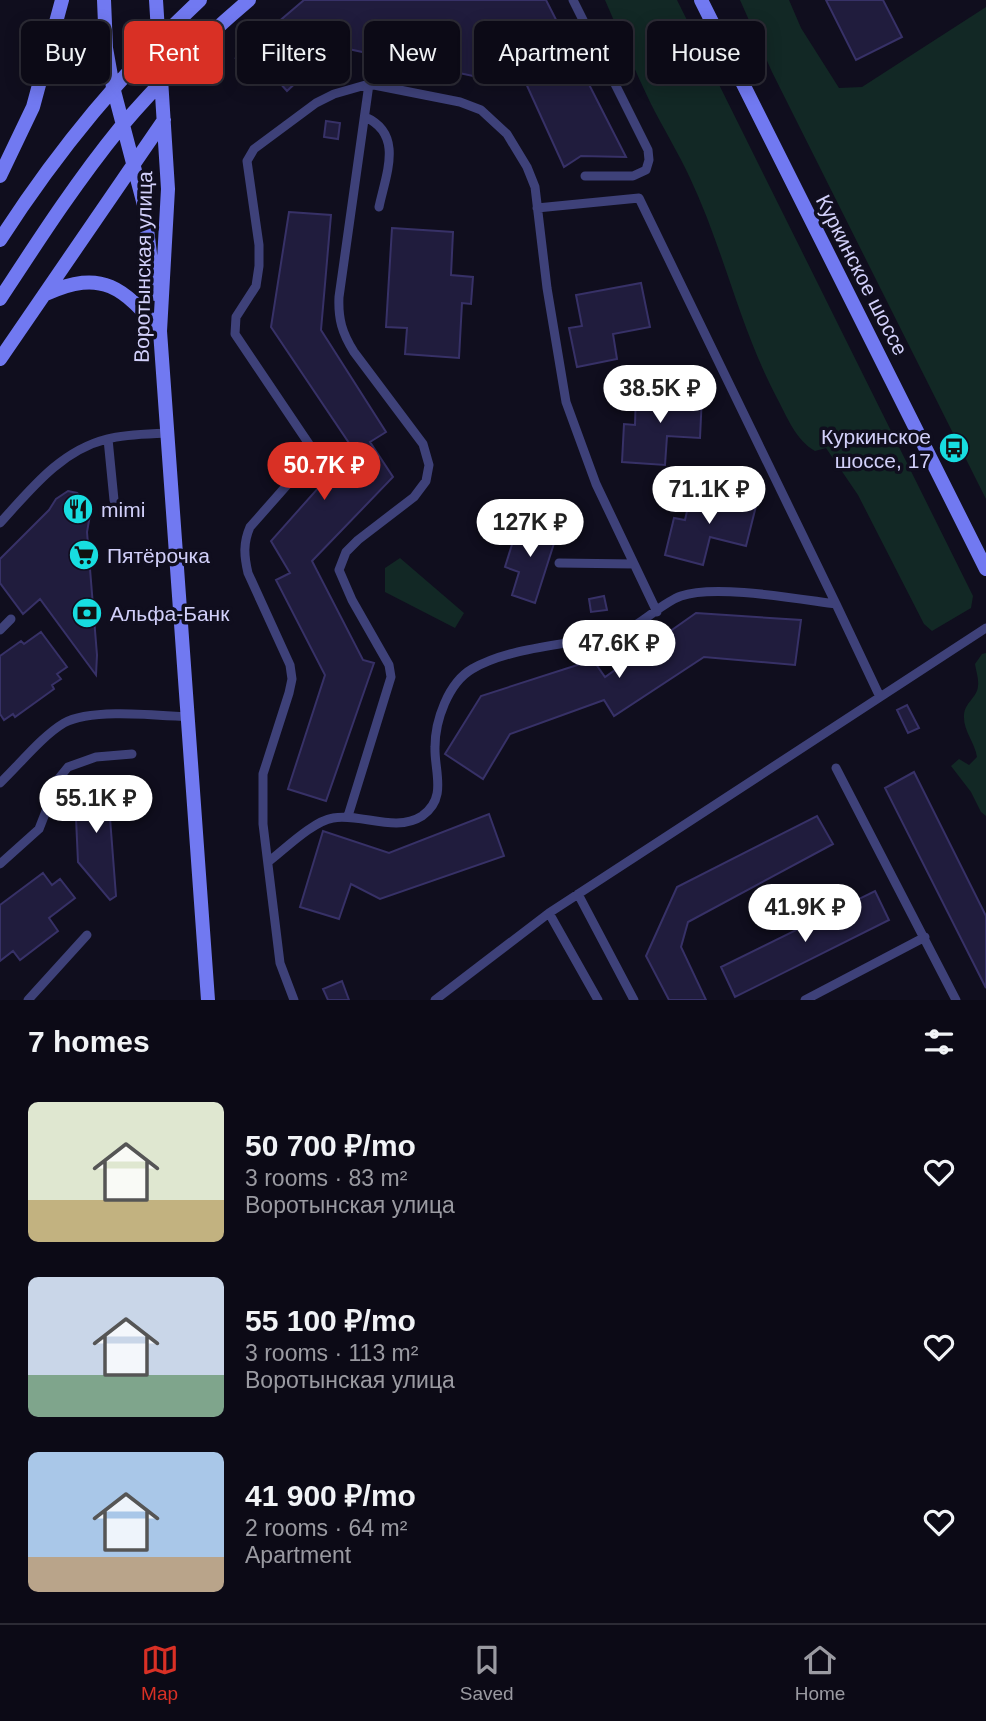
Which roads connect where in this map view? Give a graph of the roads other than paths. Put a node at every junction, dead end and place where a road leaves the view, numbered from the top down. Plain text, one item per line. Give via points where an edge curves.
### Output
1 (62, 0) edge
2 (104, 0) edge
3 (156, 0) edge
4 (200, 0) edge
5 (249, 0) edge
6 (573, 0) edge
7 (701, 0) edge
8 (369, 84) junction
9 (365, 117) junction
10 (164, 120) junction
11 (134, 166) junction
12 (0, 176) edge
13 (585, 176) dead end
14 (379, 207) dead end
15 (537, 208) junction
16 (0, 240) edge
17 (43, 296) junction
18 (0, 299) edge
19 (160, 331) junction
20 (0, 359) edge
21 (167, 433) junction
22 (108, 439) junction
23 (114, 500) dead end
24 (0, 523) edge
25 (559, 563) dead end
26 (634, 564) junction
27 (986, 569) edge
28 (836, 604) junction
29 (657, 612) junction
30 (11, 619) dead end
31 (986, 628) edge
32 (0, 630) edge
33 (880, 697) junction
34 (188, 717) junction
35 (132, 754) dead end
36 (836, 768) dead end
37 (0, 783) edge
38 (348, 816) junction
39 (268, 862) junction
40 (0, 864) edge
41 (578, 894) junction
42 (549, 913) junction
43 (88, 935) dead end
44 (925, 937) junction
45 (28, 1000) edge
46 (208, 1000) edge
47 (295, 1000) edge
48 (435, 1000) edge
49 (598, 1000) edge
50 (634, 1000) edge
51 (805, 1000) edge
52 (956, 1000) edge

1 - 12 main road via 33,107
2 - 11 main road via 113,87
3 - 10 main road, Воротынская улица
4 - 16 main road via 96,107
5 - 18 main road via 120,128
6 - 13 lane via 649,160 646,170 633,176
7 - 27 main road, Куркинское шоссе
8 - 9 lane
8 - 15 lane via 460,102 488,115 507,134 527,167
8 - 39 lane via 316,103 254,149 247,161 259,266 256,286 236,317 235,334 309,444 310,459 250,527 245,539 248,573 290,665 292,679 263,774
9 - 14 lane via 378,122 391,150
9 - 38 lane via 338,316 343,336 423,444 429,465 426,481 414,497 358,540 346,552 339,570 391,677
10 - 11 main road
10 - 19 main road, Воротынская улица via 168,189
11 - 17 main road
11 - 19 main road via 144,205
15 - 26 lane via 566,402 596,484
15 - 28 lane via 639,198
17 - 19 main road via 82,281 111,286 129,296
17 - 20 main road
19 - 21 main road, Воротынская улица
21 - 22 lane
21 - 34 main road, Воротынская улица
22 - 23 lane
22 - 24 lane via 64,458
25 - 26 lane
26 - 29 lane
28 - 29 lane via 705,590 678,597
28 - 33 lane
29 - 38 lane via 621,633 498,656 469,670 455,684 438,725 435,801 422,816 406,822
30 - 32 lane
31 - 33 lane
33 - 41 lane
34 - 37 lane via 129,714 76,718 62,724
34 - 46 main road, Воротынская улица
35 - 40 lane via 96,757 68,767 39,829
36 - 44 lane
38 - 39 lane via 330,818 312,828
39 - 47 lane via 280,963
41 - 42 lane
41 - 50 lane
42 - 48 lane
42 - 49 lane
43 - 45 lane
44 - 51 lane
44 - 52 lane

